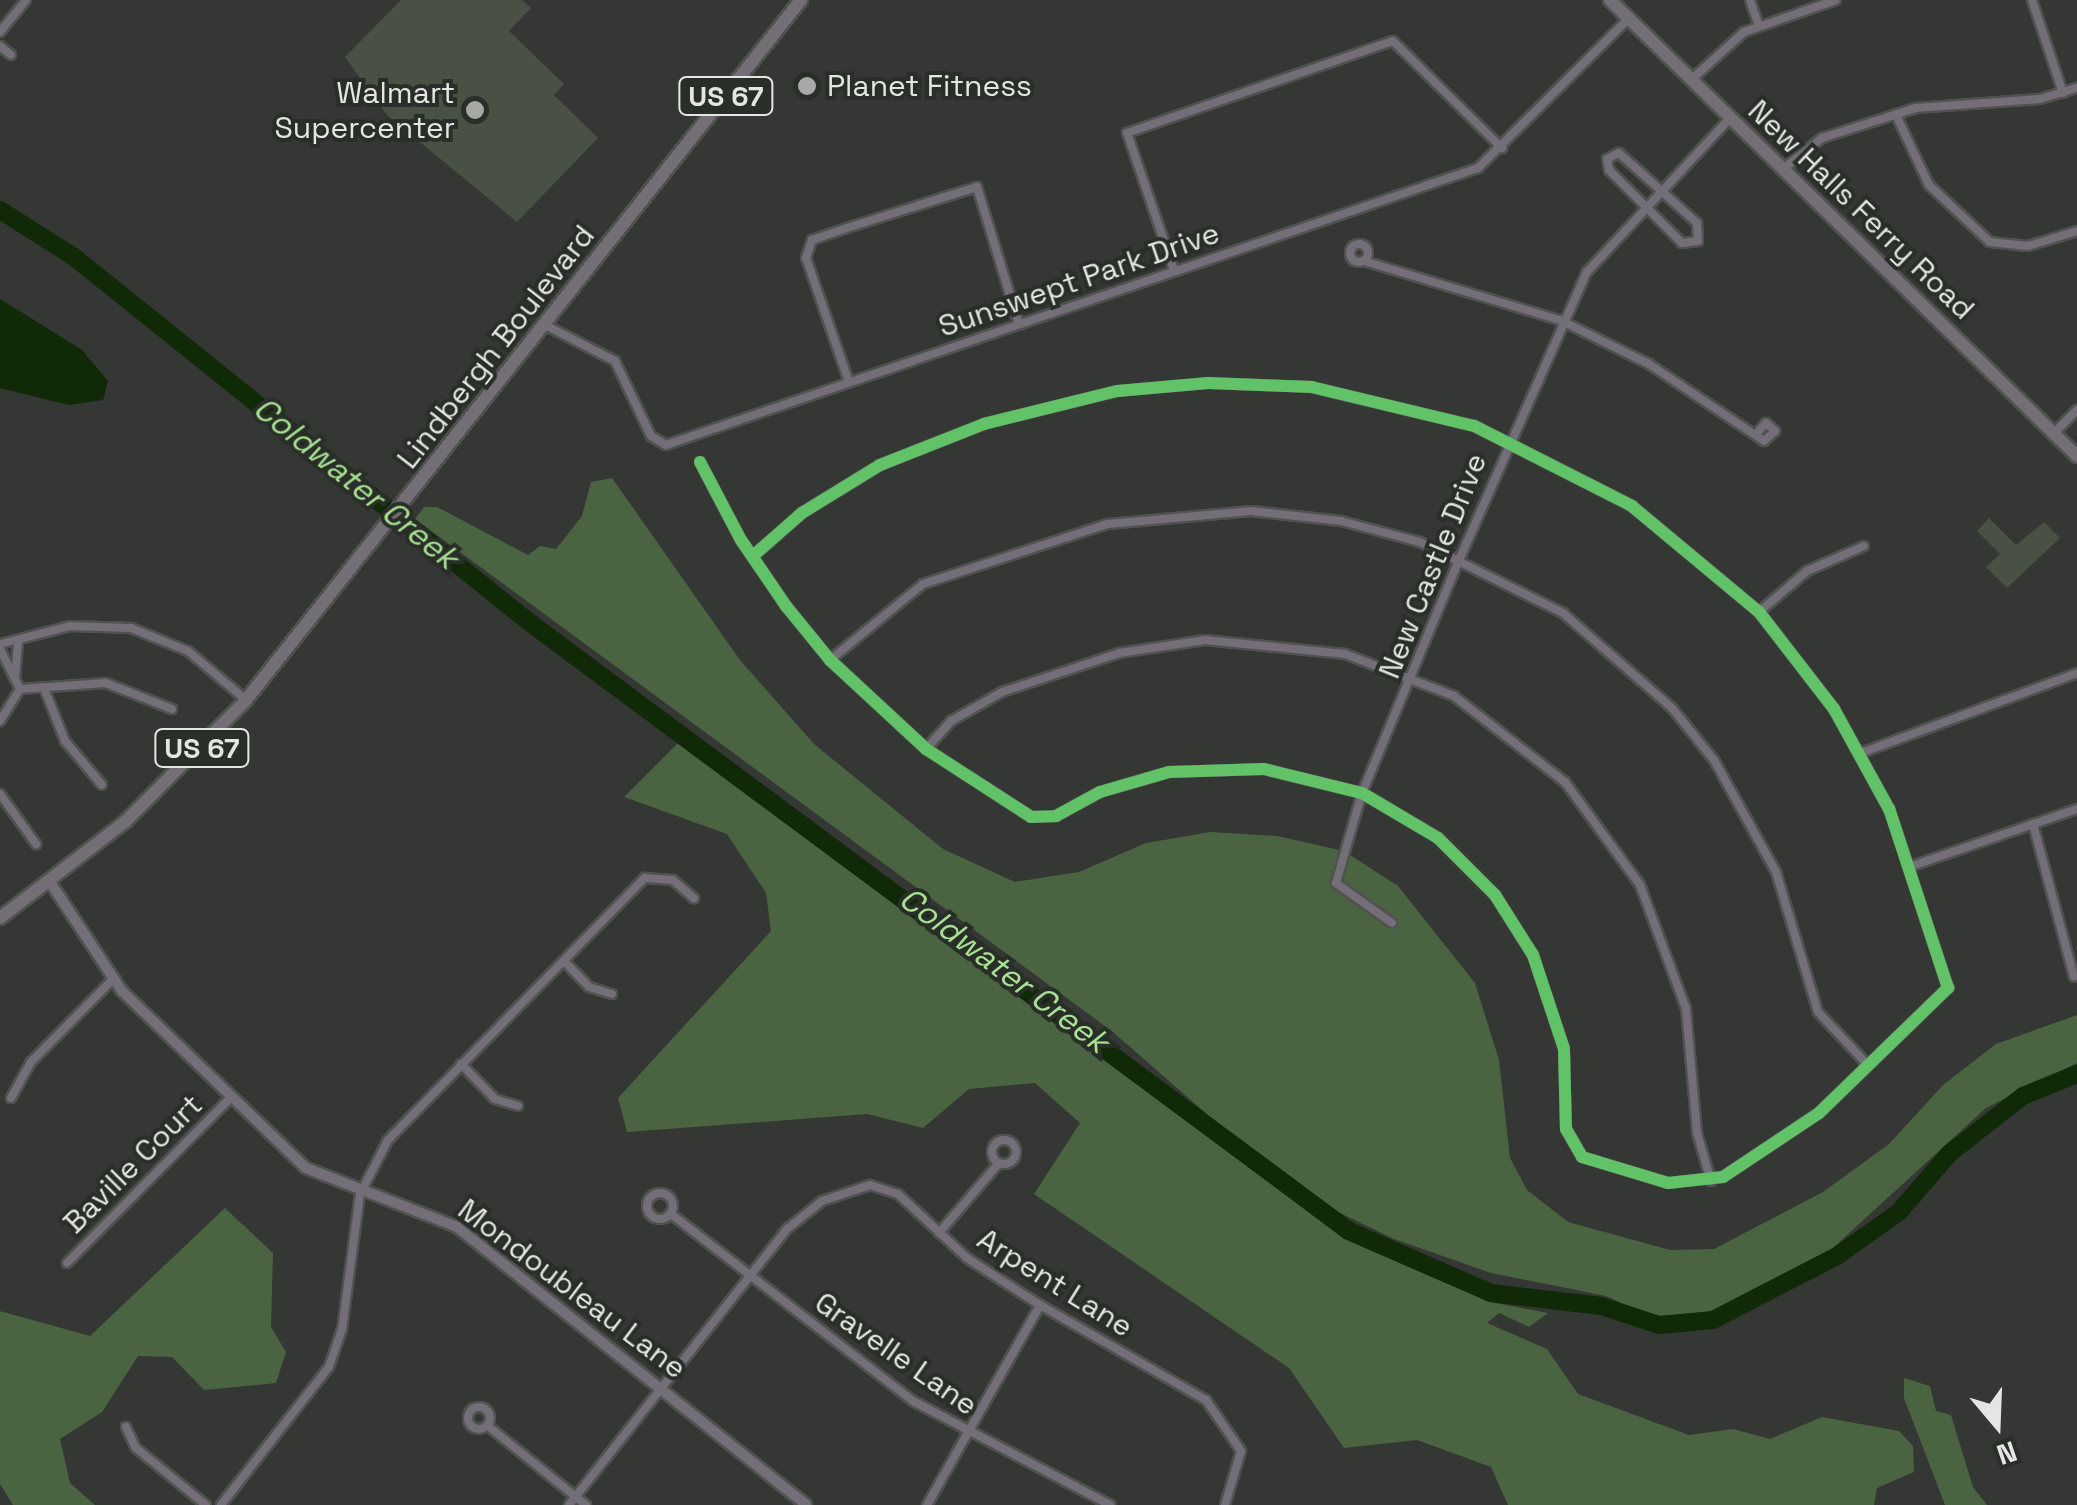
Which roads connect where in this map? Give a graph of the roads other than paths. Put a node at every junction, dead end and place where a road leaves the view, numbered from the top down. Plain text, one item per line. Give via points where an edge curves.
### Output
1 (26, 0) edge
2 (802, 0) edge
3 (1610, 0) edge
4 (1750, 0) edge
5 (1836, 0) edge
6 (2032, 0) edge
7 (1629, 18) junction
8 (1759, 26) junction
9 (0, 32) edge
10 (0, 46) edge
11 (11, 55) dead end
12 (1693, 78) junction
13 (2077, 88) edge
14 (2063, 93) junction
15 (1896, 114) junction
16 (1730, 118) junction
17 (1502, 148) junction
18 (1782, 169) junction
19 (1664, 189) junction
20 (1644, 208) junction
21 (2077, 231) edge
22 (1364, 261) dead end
23 (1174, 270) junction
24 (1560, 320) junction
25 (1020, 324) junction
26 (545, 325) junction
27 (849, 382) junction
28 (2077, 410) edge
29 (1758, 433) dead end
30 (2053, 434) junction
31 (1510, 440) junction
32 (2077, 456) edge
33 (700, 462) dead end
34 (1864, 546) dead end
35 (753, 556) junction
36 (1460, 558) junction
37 (1759, 612) junction
38 (18, 640) junction
39 (0, 646) edge
40 (830, 660) junction
41 (2077, 673) edge
42 (1413, 676) junction
43 (15, 678) junction
44 (20, 689) junction
45 (46, 693) junction
46 (246, 700) junction
47 (172, 708) dead end
48 (0, 721) edge
49 (926, 749) junction
50 (1860, 753) junction
51 (102, 786) dead end
52 (0, 794) edge
53 (1362, 794) junction
54 (2077, 809) edge
55 (2033, 824) junction
56 (36, 844) dead end
57 (1912, 866) junction
58 (50, 882) junction
59 (694, 898) dead end
60 (0, 918) edge
61 (1392, 923) dead end
62 (564, 961) junction
63 (2074, 976) dead end
64 (114, 978) junction
65 (612, 994) dead end
66 (461, 1064) junction
67 (1866, 1064) junction
68 (230, 1097) junction
69 (12, 1098) dead end
70 (518, 1106) dead end
71 (999, 1164) dead end
72 (1712, 1181) junction
73 (360, 1194) junction
74 (671, 1214) dead end
75 (939, 1233) junction
76 (67, 1263) dead end
77 (751, 1275) junction
78 (1040, 1305) junction
79 (660, 1387) junction
80 (126, 1426) dead end
81 (488, 1426) dead end
82 (970, 1434) junction
83 (572, 1501) edge
84 (206, 1505) edge
85 (221, 1505) edge
86 (586, 1505) edge
87 (806, 1505) edge
88 (927, 1505) edge
89 (1110, 1505) edge
90 (1225, 1505) edge

1 - 9 street
2 - 26 main road, Lindbergh Boulevard / US 67
3 - 7 main road, New Halls Ferry Road
4 - 8 street
5 - 8 street
6 - 14 street
7 - 12 main road, New Halls Ferry Road
7 - 17 street, Sunswept Park Drive
8 - 12 street via 1730,40
10 - 11 street
12 - 16 main road, New Halls Ferry Road
13 - 14 street
14 - 15 street via 1936,103
15 - 18 street via 1822,138
15 - 21 street via 1929,185 1990,242 2028,246
16 - 18 main road, New Halls Ferry Road
16 - 19 street, New Castle Drive
17 - 23 street, Sunswept Park Drive via 1465,174
17 - 23 street via 1393,42 1126,134
18 - 30 main road, New Halls Ferry Road
19 - 20 street, New Castle Drive
19 - 20 street via 1626,155 1607,159
19 - 20 street via 1702,228 1698,241 1682,243
20 - 24 street, New Castle Drive via 1594,262
22 - 24 street
23 - 25 street, Sunswept Park Drive
24 - 29 street via 1648,364
24 - 31 street, New Castle Drive
25 - 27 street, Sunswept Park Drive
25 - 27 street via 976,186 808,248
26 - 27 street, Sunswept Park Drive via 616,361 651,436 666,445
26 - 46 main road, Lindbergh Boulevard / US 67
28 - 30 street
30 - 32 main road, New Halls Ferry Road
31 - 35 street via 1340,391 1146,386 1050,405 892,460 802,512
31 - 36 street, New Castle Drive
31 - 37 street via 1653,520
33 - 35 street
34 - 37 street via 1807,571
35 - 40 street
36 - 40 street via 1390,533 1292,514 1136,519 1076,530 923,584
36 - 42 street, New Castle Drive
36 - 67 street via 1588,630 1697,738 1776,872 1818,1012
37 - 50 street
38 - 39 street
38 - 43 street
38 - 46 street via 99,624 148,632 188,651
39 - 43 street
40 - 49 street
41 - 50 street
42 - 49 street via 1266,641 1146,647 1002,692 951,721
42 - 53 street, New Castle Drive
42 - 72 street via 1528,746 1626,858 1676,970 1693,1051 1697,1133
43 - 44 street
44 - 45 street
44 - 48 street
45 - 47 street via 106,683
45 - 51 street via 65,740
46 - 58 main road, Lindbergh Boulevard / US 67 via 160,790
49 - 53 street via 995,798 1042,818 1146,777 1216,767 1303,776
50 - 57 street
52 - 56 street
53 - 61 street, New Castle Drive via 1336,883
53 - 72 street via 1438,838 1516,924 1559,1026 1575,1150 1668,1183
54 - 55 street
55 - 57 street
55 - 63 street via 2066,924
57 - 67 street via 1948,988
58 - 60 main road, Lindbergh Boulevard / US 67
58 - 64 street, Mondoubleau Lane
59 - 62 street via 673,880 645,878
62 - 65 street via 589,986
62 - 66 street
64 - 68 street, Mondoubleau Lane
64 - 69 street via 31,1062
66 - 70 street via 495,1098
66 - 73 street via 388,1140
67 - 72 street via 1806,1122
68 - 73 street, Mondoubleau Lane via 306,1168
68 - 76 street, Baville Court
71 - 75 street
73 - 79 street, Mondoubleau Lane via 457,1227
73 - 85 street via 342,1330 328,1367
74 - 77 street, Gravelle Lane
75 - 77 street, Arpent Lane via 898,1194 850,1188 787,1229
75 - 78 street, Arpent Lane
77 - 79 street, Arpent Lane
77 - 82 street, Gravelle Lane via 888,1384
78 - 82 street
78 - 90 street, Arpent Lane via 1206,1400 1238,1438 1239,1478
79 - 83 street, Arpent Lane
79 - 87 street, Mondoubleau Lane
80 - 84 street via 136,1448
81 - 83 street
82 - 88 street
82 - 89 street, Gravelle Lane
83 - 86 street

